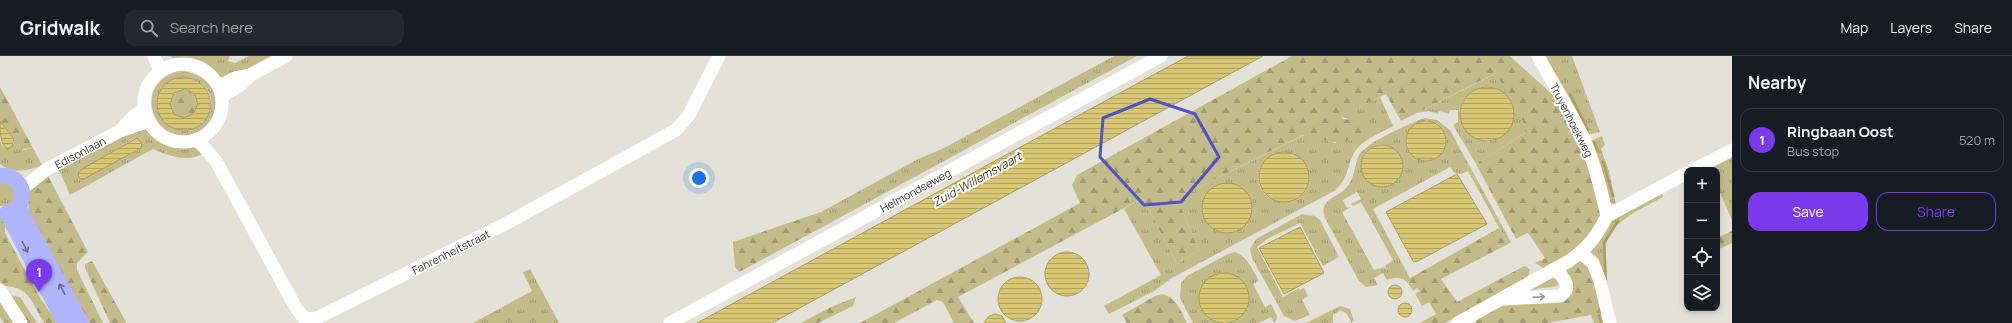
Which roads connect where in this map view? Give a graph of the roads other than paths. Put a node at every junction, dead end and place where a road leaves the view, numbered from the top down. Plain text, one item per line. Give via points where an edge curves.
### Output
1 (154, 56) edge
2 (286, 56) edge
3 (719, 56) edge
4 (1161, 56) edge
5 (1538, 56) edge
6 (164, 64) edge
7 (220, 91) junction
8 (147, 115) junction
9 (202, 136) junction
10 (1732, 150) edge
11 (1699, 167) edge
12 (0, 175) edge
13 (1684, 175) edge
14 (20, 185) junction
15 (8, 211) edge
16 (1607, 216) junction
17 (1581, 253) junction
18 (1554, 269) junction
19 (0, 290) edge
20 (1500, 300) junction
21 (1465, 321) edge
22 (21, 323) edge
23 (65, 323) edge
24 (81, 323) edge
25 (670, 323) edge
26 (1610, 323) edge

1 - 6 street
2 - 7 street via 251,75 239,86
3 - 9 street, Fahrenheitstraat via 689,115 676,130 508,223 314,319 304,318 296,308
4 - 25 street, Helmondseweg
5 - 16 street, Truyenhoekweg via 1584,140 1596,168
6 - 7 street via 198,67 212,76
6 - 8 street via 147,88 144,98
7 - 9 street via 220,117
8 - 9 street via 160,134 175,141 186,142
8 - 14 street, Edisonlaan
10 - 11 street
12 - 14 main road via 7,175
13 - 16 street
14 - 15 main road via 21,201
15 -> 23 main road
24 -> 15 main road
16 - 17 street via 1595,238
17 - 18 street
17 - 26 street via 1594,263
18 - 20 street
20 -> 18 street via 1560,296 1567,289 1565,279
19 - 22 street
20 - 21 street

